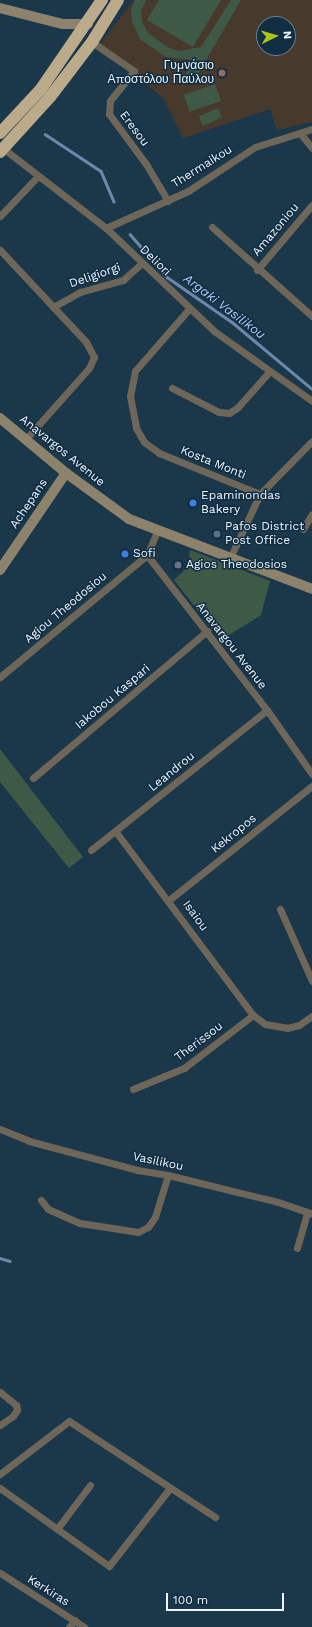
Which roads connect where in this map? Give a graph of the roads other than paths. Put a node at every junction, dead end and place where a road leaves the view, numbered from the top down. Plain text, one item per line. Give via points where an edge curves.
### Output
1 (2, 0) edge
2 (102, 0) edge
3 (118, 0) edge
4 (0, 8) edge
5 (63, 24) junction
6 (88, 24) junction
7 (92, 42) junction
8 (73, 43) junction
9 (312, 130) edge
10 (0, 133) edge
11 (300, 133) junction
12 (312, 148) edge
13 (2, 151) edge
14 (37, 177) junction
15 (168, 201) junction
16 (312, 205) edge
17 (0, 216) edge
18 (212, 227) dead end
19 (106, 228) junction
20 (0, 250) edge
21 (142, 263) junction
22 (257, 270) junction
23 (53, 307) junction
24 (188, 309) junction
25 (312, 316) edge
26 (269, 372) junction
27 (172, 388) dead end
28 (312, 401) edge
29 (0, 418) edge
30 (26, 439) junction
31 (312, 441) edge
32 (66, 473) junction
33 (260, 494) junction
34 (312, 514) edge
35 (303, 529) dead end
36 (157, 530) junction
37 (147, 555) junction
38 (230, 558) junction
39 (0, 570) edge
40 (312, 589) edge
41 (206, 631) junction
42 (0, 677) edge
43 (267, 710) junction
44 (312, 774) edge
45 (33, 778) dead end
46 (312, 786) edge
47 (116, 832) junction
48 (91, 850) dead end
49 (169, 900) junction
50 (280, 908) dead end
51 (312, 981) edge
52 (253, 1015) junction
53 (312, 1016) edge
54 (133, 1089) dead end
55 (0, 1130) edge
56 (168, 1175) junction
57 (41, 1200) dead end
58 (310, 1213) edge
59 (297, 1248) dead end
60 (0, 1392) edge
61 (0, 1425) edge
62 (0, 1474) edge
63 (90, 1486) dead end
64 (0, 1488) edge
65 (170, 1488) junction
66 (215, 1517) dead end
67 (57, 1529) junction
68 (1, 1576) edge
69 (75, 1620) junction
70 (69, 1627) edge
71 (84, 1627) edge

1 - 4 street
2 - 6 highway
3 - 7 highway
4 - 5 street
5 - 6 street
5 - 8 street via 70,32
6 - 8 highway
7 - 13 highway via 50,97
7 - 15 street, Eresou via 134,71 110,101 109,114 146,164
8 - 10 highway via 41,89
9 - 11 street, Thermaikou
11 - 12 street
11 - 15 street, Thermaikou via 255,147 188,192
13 - 14 street, Deliori
14 - 17 street
14 - 19 street, Deliori
15 - 19 street, Thermaikou
16 - 22 street, Amazoniou
18 - 22 street, Amazoniou
19 - 21 street, Deliori
20 - 23 street
21 - 23 street, Deligiorgi via 123,280 80,292
21 - 24 street, Deliori
22 - 25 street, Amazoniou
23 - 30 street via 86,342 93,352 94,361
24 - 26 street, Deliori
24 - 33 street, Kosta Monti via 142,361 131,382 132,413 136,428 144,442 159,453
26 - 27 street via 237,408 229,413 219,412
26 - 28 street, Deliori
29 - 30 street, Anavargos Avenue
30 - 32 street, Anavargos Avenue
31 - 33 street
32 - 36 street, Anavargos Avenue via 107,505
32 - 39 street, Achepans
33 - 38 street
34 - 35 street
36 - 37 street
36 - 38 street, Anavargos Avenue
37 - 41 street, Anavargou Avenue
37 - 42 street, Agiou Theodosiou
38 - 40 street, Anavargos Avenue
41 - 43 street, Anavargou Avenue
41 - 45 street, Iakobou Kaspari
43 - 44 street, Anavargou Avenue
43 - 47 street, Leandrou
46 - 49 street, Kekropos
47 - 48 street, Leandrou
47 - 49 street, Isaiou
49 - 52 street, Isaiou
50 - 51 street
52 - 53 street via 265,1024 288,1028 299,1025
52 - 54 street, Therissou via 184,1068
55 - 56 street, Vasilikou via 137,1170
56 - 57 street via 155,1217 148,1227 138,1232 80,1223 48,1209
56 - 58 street, Vasilikou via 278,1202
58 - 59 street
60 - 61 street via 16,1405 17,1410
62 - 65 street via 70,1420
63 - 67 street
64 - 67 street
65 - 66 street
65 - 67 street via 109,1566
68 - 69 street, Kerkiras
69 - 70 street
69 - 71 street, Kerkiras

